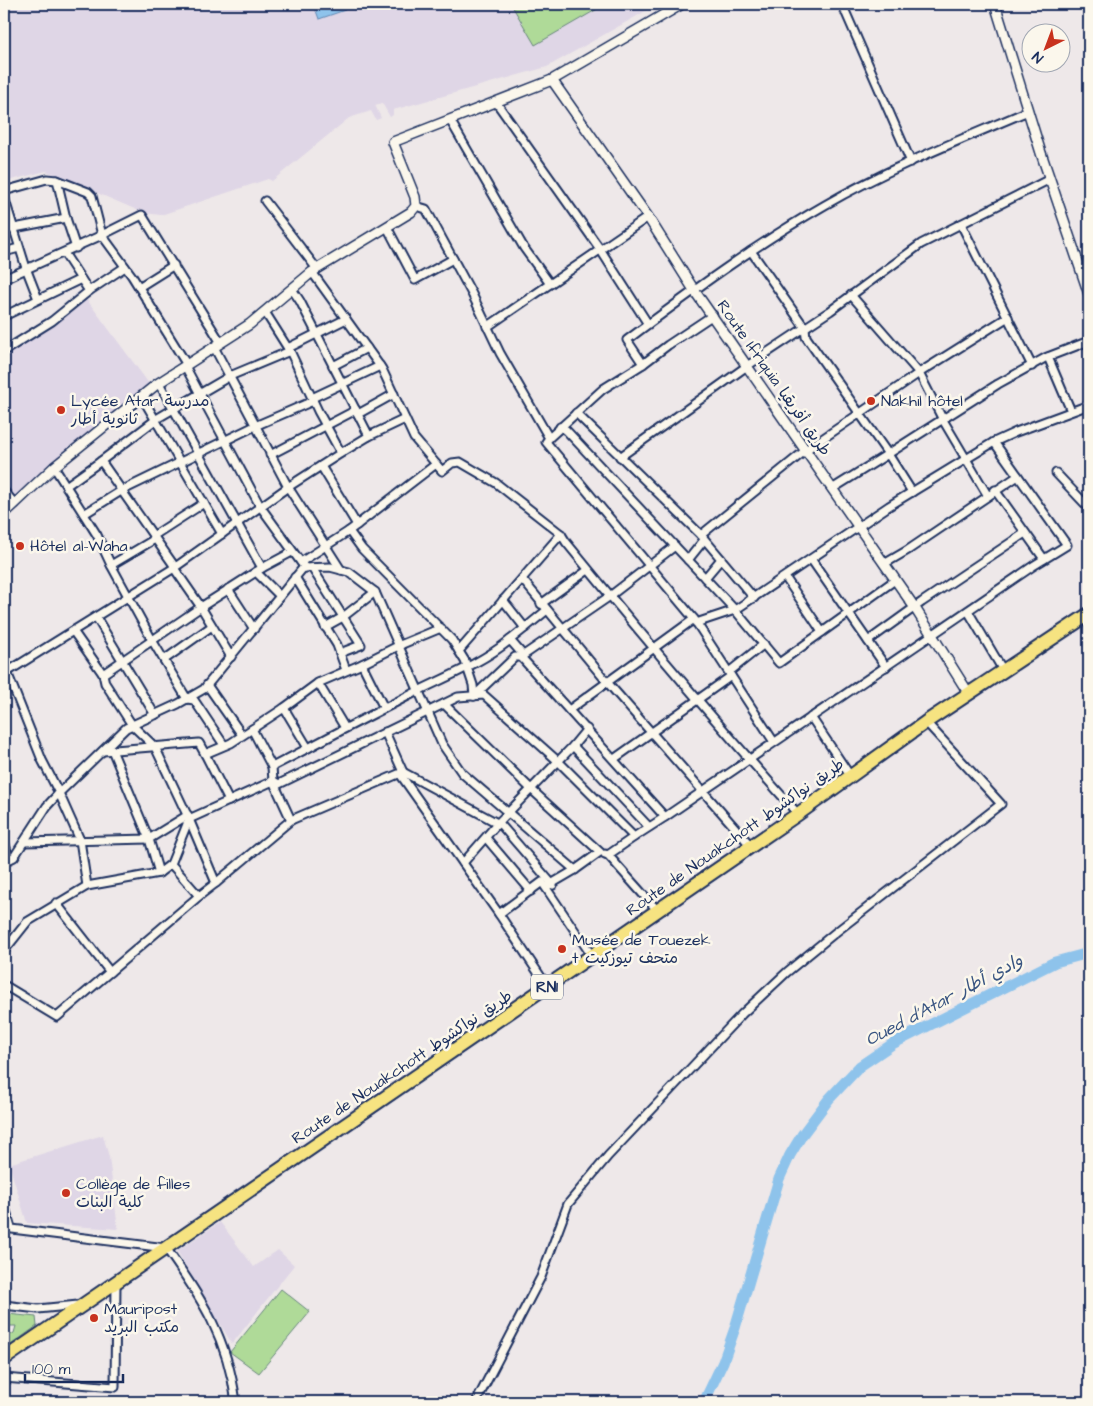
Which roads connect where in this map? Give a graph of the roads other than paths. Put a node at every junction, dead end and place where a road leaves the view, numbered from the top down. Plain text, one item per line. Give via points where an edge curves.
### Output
1 (682, 4) edge
2 (842, 4) edge
3 (995, 4) edge
4 (552, 80) junction
5 (496, 102) junction
6 (1028, 110) junction
7 (450, 120) junction
8 (911, 162) junction
9 (1050, 179) junction
10 (57, 180) junction
11 (4, 191) edge
12 (4, 198) edge
13 (265, 201) dead end
14 (416, 206) junction
15 (648, 217) junction
16 (66, 218) junction
17 (961, 224) junction
18 (387, 227) junction
19 (14, 228) junction
20 (4, 230) edge
21 (102, 236) junction
22 (19, 248) junction
23 (76, 248) junction
24 (600, 249) junction
25 (751, 251) junction
26 (4, 252) edge
27 (64, 253) junction
28 (453, 259) junction
29 (174, 265) junction
30 (125, 267) junction
31 (26, 268) junction
32 (315, 271) junction
33 (4, 279) edge
34 (81, 280) junction
35 (550, 284) junction
36 (139, 287) junction
37 (292, 289) junction
38 (694, 290) junction
39 (89, 291) junction
40 (1089, 294) edge
41 (851, 295) junction
42 (38, 299) junction
43 (265, 312) junction
44 (713, 315) junction
45 (4, 316) edge
46 (1008, 317) junction
47 (346, 319) junction
48 (648, 324) junction
49 (487, 327) junction
50 (805, 328) junction
51 (316, 334) junction
52 (1089, 341) edge
53 (218, 345) junction
54 (367, 348) junction
55 (289, 349) junction
56 (4, 351) edge
57 (1048, 357) junction
58 (644, 364) junction
59 (186, 366) junction
60 (333, 366) junction
61 (380, 366) junction
62 (747, 366) junction
63 (1032, 366) junction
64 (919, 373) junction
65 (230, 376) junction
66 (159, 383) junction
67 (343, 384) junction
68 (201, 394) junction
69 (394, 394) junction
70 (142, 397) junction
71 (313, 399) junction
72 (1089, 405) edge
73 (174, 409) junction
74 (1071, 411) junction
75 (357, 412) junction
76 (860, 413) junction
77 (576, 414) junction
78 (405, 418) junction
79 (156, 420) junction
80 (943, 420) junction
81 (326, 425) junction
82 (255, 426) junction
83 (560, 427) junction
84 (369, 436) junction
85 (548, 438) junction
86 (225, 441) junction
87 (994, 442) junction
88 (806, 450) junction
89 (341, 453) junction
90 (198, 454) junction
91 (888, 454) junction
92 (270, 455) junction
93 (620, 457) junction
94 (965, 458) junction
95 (101, 461) junction
96 (181, 463) junction
97 (436, 464) junction
98 (321, 466) junction
99 (54, 467) junction
100 (1056, 472) dead end
101 (1018, 476) junction
102 (66, 486) junction
103 (288, 487) junction
104 (832, 489) junction
105 (121, 490) junction
106 (995, 490) junction
107 (4, 491) edge
108 (912, 492) junction
109 (988, 496) junction
110 (204, 503) junction
111 (15, 504) junction
112 (260, 506) junction
113 (1089, 508) edge
114 (4, 514) edge
115 (84, 514) junction
116 (236, 522) junction
117 (357, 524) junction
118 (858, 527) junction
119 (349, 531) junction
120 (1025, 533) junction
121 (222, 534) junction
122 (561, 534) junction
123 (154, 537) junction
124 (703, 538) junction
125 (326, 545) junction
126 (675, 546) junction
127 (292, 552) junction
128 (721, 559) junction
129 (811, 559) junction
130 (688, 560) junction
131 (1044, 560) junction
132 (884, 564) junction
133 (110, 565) junction
134 (306, 566) junction
135 (650, 566) junction
136 (174, 568) junction
137 (259, 570) junction
138 (341, 570) junction
139 (588, 570) junction
140 (295, 577) junction
141 (785, 577) junction
142 (522, 578) junction
143 (705, 578) junction
144 (895, 580) junction
145 (228, 589) junction
146 (375, 592) junction
147 (128, 596) junction
148 (280, 596) junction
149 (610, 596) junction
150 (754, 598) junction
151 (503, 600) junction
152 (541, 604) junction
153 (201, 607) junction
154 (915, 608) junction
155 (547, 610) junction
156 (736, 610) junction
157 (968, 611) junction
158 (848, 613) junction
159 (1089, 614) edge
160 (96, 617) junction
161 (343, 617) junction
162 (695, 621) junction
163 (212, 626) junction
164 (325, 628) junction
165 (440, 628) junction
166 (525, 628) junction
167 (254, 629) junction
168 (562, 629) junction
169 (73, 631) junction
170 (822, 632) junction
171 (932, 635) junction
172 (152, 640) junction
173 (510, 640) junction
174 (868, 641) junction
175 (764, 644) junction
176 (400, 645) junction
177 (653, 648) junction
178 (459, 651) junction
179 (340, 653) junction
180 (522, 656) junction
181 (231, 657) junction
182 (123, 660) junction
183 (164, 660) junction
184 (362, 664) junction
185 (886, 667) junction
186 (467, 668) junction
187 (346, 670) junction
188 (1004, 672) junction
189 (5, 673) edge
190 (104, 674) junction
191 (730, 674) junction
192 (607, 682) junction
193 (318, 683) junction
194 (207, 685) junction
195 (418, 691) junction
196 (969, 694) junction
197 (474, 696) junction
198 (187, 699) junction
199 (696, 699) junction
200 (444, 704) junction
201 (284, 708) junction
202 (384, 708) junction
203 (569, 710) junction
204 (427, 711) junction
205 (155, 715) junction
206 (811, 717) junction
207 (926, 722) junction
208 (132, 726) junction
209 (345, 728) junction
210 (252, 729) junction
211 (587, 729) junction
212 (385, 732) junction
213 (650, 732) junction
214 (242, 735) junction
215 (774, 742) junction
216 (224, 745) junction
217 (573, 746) junction
218 (156, 747) junction
219 (308, 748) junction
220 (112, 750) junction
221 (102, 751) junction
222 (205, 754) junction
223 (614, 759) junction
224 (748, 759) junction
225 (559, 762) junction
226 (272, 767) junction
227 (401, 773) junction
228 (851, 777) junction
229 (273, 780) junction
230 (532, 790) junction
231 (702, 791) junction
232 (59, 793) junction
233 (229, 801) junction
234 (509, 813) junction
235 (798, 814) junction
236 (188, 817) junction
237 (665, 817) junction
238 (292, 820) junction
239 (498, 823) junction
240 (649, 827) junction
241 (634, 837) junction
242 (486, 838) junction
243 (149, 839) junction
244 (80, 840) junction
245 (4, 841) edge
246 (24, 842) junction
247 (751, 846) junction
248 (600, 852) junction
249 (608, 855) junction
250 (6, 860) edge
251 (463, 863) junction
252 (171, 864) junction
253 (575, 870) junction
254 (159, 873) junction
255 (216, 883) junction
256 (87, 886) junction
257 (549, 886) junction
258 (531, 891) junction
259 (199, 896) junction
260 (56, 903) junction
261 (657, 910) junction
262 (499, 914) junction
263 (4, 952) edge
264 (592, 956) junction
265 (110, 972) junction
266 (4, 985) edge
267 (548, 986) junction
268 (4, 1204) edge
269 (8, 1228) edge
270 (166, 1248) junction
271 (116, 1281) junction
272 (4, 1305) edge
273 (81, 1305) junction
274 (4, 1359) edge
275 (4, 1378) edge
276 (236, 1402) edge
277 (476, 1402) edge

1 - 4 street
2 - 8 street
3 - 6 street
4 - 5 street
4 - 15 street, Route Ifriquia طريق أفريقيا
5 - 7 street
5 - 24 street
6 - 8 street
6 - 9 street
7 - 14 street via 392,142
7 - 35 street via 524,248
8 - 25 street via 826,204
9 - 17 street
9 - 40 street
10 - 11 street via 39,181
10 - 16 street
10 - 21 street via 92,196
12 - 19 street
13 - 32 street
14 - 18 street
14 - 28 street via 426,209
15 - 24 street
15 - 38 street, Route Ifriquia طريق أفريقيا
16 - 19 street
16 - 23 street
17 - 41 street via 921,244
17 - 46 street
18 - 28 street via 414,280
18 - 32 street
19 - 20 street
19 - 22 street
21 - 23 street
21 - 29 street via 142,215
21 - 30 street
22 - 26 street
22 - 31 street
23 - 27 street
24 - 35 street
24 - 48 street
25 - 38 street
25 - 50 street
27 - 31 street
27 - 34 street
28 - 49 street
29 - 36 street
29 - 53 street
30 - 36 street
30 - 39 street
31 - 33 street
31 - 42 street
32 - 37 street
32 - 47 street
34 - 39 street
34 - 42 street
35 - 49 street
36 - 59 street
37 - 43 street
37 - 51 street
38 - 44 street, Route Ifriquia طريق أفريقيا
38 - 48 street
39 - 56 street via 52,321
41 - 50 street
41 - 64 street
42 - 45 street
43 - 53 street
43 - 55 street
44 - 58 street
44 - 62 street, Route Ifriquia طريق أفريقيا
46 - 63 street
46 - 64 street
47 - 51 street
47 - 54 street
48 - 58 street via 626,340
49 - 85 street
50 - 62 street
50 - 76 street via 806,337
51 - 55 street
51 - 60 street
52 - 57 street
53 - 59 street
53 - 65 street
54 - 60 street
54 - 61 street
55 - 65 street
55 - 71 street
57 - 63 street
57 - 74 street
58 - 77 street via 603,389
59 - 66 street
59 - 68 street
60 - 67 street
61 - 67 street
61 - 69 street
62 - 88 street, Route Ifriquia طريق أفريقيا
62 - 93 street
63 - 80 street
64 - 76 street
64 - 80 street
65 - 68 street
65 - 82 street
66 - 70 street
66 - 73 street
67 - 71 street
67 - 75 street
68 - 73 street
68 - 86 street
69 - 75 street
69 - 78 street
70 - 79 street
70 - 99 street
71 - 81 street
71 - 82 street
72 - 74 street
73 - 79 street
73 - 90 street
74 - 87 street
75 - 81 street
75 - 84 street
76 - 88 street
76 - 91 street
77 - 83 street
77 - 93 street
78 - 84 street
78 - 97 street via 414,438
79 - 95 street
79 - 96 street
80 - 91 street
80 - 94 street
81 - 89 street
81 - 92 street
82 - 86 street
82 - 92 street
83 - 85 street
83 - 126 street
84 - 89 street
85 - 135 street via 546,442
86 - 90 street
86 - 112 street
87 - 94 street
87 - 101 street
88 - 104 street, Route Ifriquia طريق أفريقيا
88 - 124 street
89 - 98 street
90 - 96 street
90 - 116 street
91 - 104 street
91 - 108 street
92 - 103 street
93 - 124 street
94 - 108 street
94 - 109 street
95 - 102 street
95 - 105 street
96 - 105 street
96 - 110 street
97 - 117 street
97 - 122 street via 442,471 452,463 460,462 496,483
98 - 103 street
98 - 117 street
99 - 102 street
99 - 111 street
100 - 113 street
101 - 106 street
101 - 131 street via 1067,545
102 - 115 street
103 - 112 street
103 - 125 street
104 - 118 street, Route Ifriquia طريق أفريقيا
105 - 115 street
105 - 123 street
106 - 109 street
106 - 120 street
107 - 111 street
108 - 118 street
109 - 132 street
110 - 121 street
110 - 123 street
111 - 114 street
112 - 116 street
112 - 127 street
115 - 133 street
116 - 121 street
116 - 137 street
117 - 119 street
118 - 129 street
118 - 132 street, Route Ifriquia طريق أفريقيا
119 - 125 street
119 - 165 street via 362,549
120 - 131 street
120 - 154 street
121 - 136 street
122 - 139 street
122 - 142 street
123 - 133 street
123 - 136 street
124 - 128 street
124 - 130 street
125 - 134 street
125 - 138 street
126 - 130 street
126 - 135 street
127 - 134 street
127 - 137 street
128 - 143 street
128 - 150 street
129 - 141 street
129 - 158 street
130 - 143 street
131 - 157 street
132 - 144 street, Route Ifriquia طريق أفريقيا
133 - 147 street
134 - 138 street
134 - 140 street
134 - 161 street
135 - 149 street
135 - 162 street
136 - 147 street
136 - 153 street
137 - 145 street
137 - 148 street
138 - 146 street via 349,572
139 - 149 street
139 - 152 street
140 - 148 street
140 - 164 street
141 - 150 street
141 - 170 street
142 - 151 street
142 - 152 street
143 - 156 street
144 - 154 street, Route Ifriquia طريق أفريقيا
144 - 158 street
145 - 153 street
145 - 167 street
146 - 161 street
146 - 176 street
147 - 160 street
147 - 172 street
148 - 167 street
149 - 168 street
149 - 177 street
150 - 156 street
151 - 166 street
151 - 178 street
152 - 155 street
153 - 163 street
153 - 172 street
154 - 171 street, Route Ifriquia طريق أفريقيا
154 - 174 street
155 - 166 street
155 - 168 street
156 - 162 street
156 - 175 street
157 - 171 street
157 - 188 street
158 - 170 street
158 - 174 street
159 - 188 highway, Route de Nouakchott طريق نواكشوط / RN1
160 - 169 street
160 - 182 street
161 - 164 street
161 - 179 street via 361,645
162 - 177 street
162 - 191 street
163 - 181 street
163 - 183 street
164 - 179 street
165 - 176 street
165 - 178 street
166 - 173 street
167 - 181 street
168 - 180 street
168 - 192 street
169 - 189 street
169 - 190 street
170 - 175 street via 779,664
171 - 185 street
171 - 196 street, Route Ifriquia طريق أفريقيا
172 - 182 street
172 - 183 street
173 - 180 street
173 - 186 street
174 - 185 street
175 - 191 street
176 - 184 street
176 - 195 street
177 - 192 street
177 - 199 street
178 - 186 street
179 - 187 street
180 - 197 street via 516,657
180 - 203 street
181 - 194 street
182 - 190 street
182 - 205 street
183 - 198 street
184 - 187 street
184 - 202 street
185 - 206 street
186 - 195 street
186 - 197 street
187 - 193 street
188 - 196 highway, Route de Nouakchott طريق نواكشوط / RN1
189 - 232 street
190 - 208 street via 106,683
191 - 199 street
191 - 215 street
192 - 203 street
192 - 213 street
193 - 201 street
193 - 209 street
194 - 198 street
194 - 214 street
195 - 202 street
195 - 204 street
196 - 207 highway, Route de Nouakchott طريق نواكشوط / RN1
197 - 200 street via 458,697
197 - 225 street via 484,695
198 - 205 street
198 - 216 street via 194,700
199 - 213 street
199 - 224 street
200 - 204 street
200 - 230 street
201 - 210 street
201 - 219 street
202 - 209 street
203 - 211 street
204 - 212 street
204 - 234 street via 442,744 462,773
205 - 208 street
206 - 215 street
206 - 228 street
207 - 228 highway, Route de Nouakchott طريق نواكشوط / RN1
207 - 277 street via 1001,804 787,972 742,1014 608,1156 568,1204 541,1277
208 - 218 street
208 - 221 street
209 - 219 street
210 - 214 street
210 - 226 street
211 - 217 street
211 - 223 street
212 - 227 street
212 - 229 street via 279,784
213 - 223 street
213 - 231 street
214 - 216 street
215 - 224 street
216 - 222 street
217 - 225 street
217 - 240 street
218 - 220 street
218 - 222 street via 199,743
218 - 236 street
219 - 226 street
220 - 221 street
220 - 243 street
221 - 232 street
222 - 233 street
223 - 237 street
224 - 231 street
224 - 235 street
225 - 230 street
225 - 241 street
226 - 229 street
227 - 238 street
227 - 239 street
227 - 251 street
228 - 235 highway, Route de Nouakchott طريق نواكشوط / RN1
229 - 233 street
229 - 238 street
230 - 234 street
230 - 248 street
231 - 237 street
231 - 247 street
232 - 244 street
232 - 246 street
233 - 236 street
234 - 239 street
234 - 253 street
235 - 247 highway, Route de Nouakchott طريق نواكشوط / RN1
236 - 243 street
236 - 252 street
236 - 255 street
237 - 240 street
238 - 255 street
239 - 242 street
239 - 257 street
240 - 241 street
241 - 249 street
242 - 251 street
242 - 258 street
243 - 244 street
243 - 254 street
244 - 246 street
244 - 256 street
245 - 250 street
246 - 250 street via 14,857
247 - 261 highway, Route de Nouakchott طريق نواكشوط / RN1
248 - 249 street
248 - 253 street
249 - 261 street
251 - 262 street
252 - 254 street
252 - 259 street
253 - 257 street
254 - 256 street
255 - 259 street
256 - 260 street
257 - 258 street via 542,882
257 - 264 street
258 - 262 street
259 - 265 street
260 - 263 street via 27,922
260 - 265 street
261 - 264 highway, Route de Nouakchott طريق نواكشوط / RN1
262 - 267 street
264 - 267 highway, Route de Nouakchott طريق نواكشوط / RN1
265 - 266 street via 57,1017
267 - 270 highway, Route de Nouakchott طريق نواكشوط / RN1
268 - 269 street
269 - 270 street
270 - 271 highway, Route de Nouakchott طريق نواكشوط / RN1
270 - 276 street via 218,1331 230,1368
271 - 273 highway, Route de Nouakchott طريق نواكشوط / RN1
271 - 275 street via 115,1387
272 - 273 street via 38,1309
273 - 274 highway, Route de Nouakchott طريق نواكشوط / RN1

